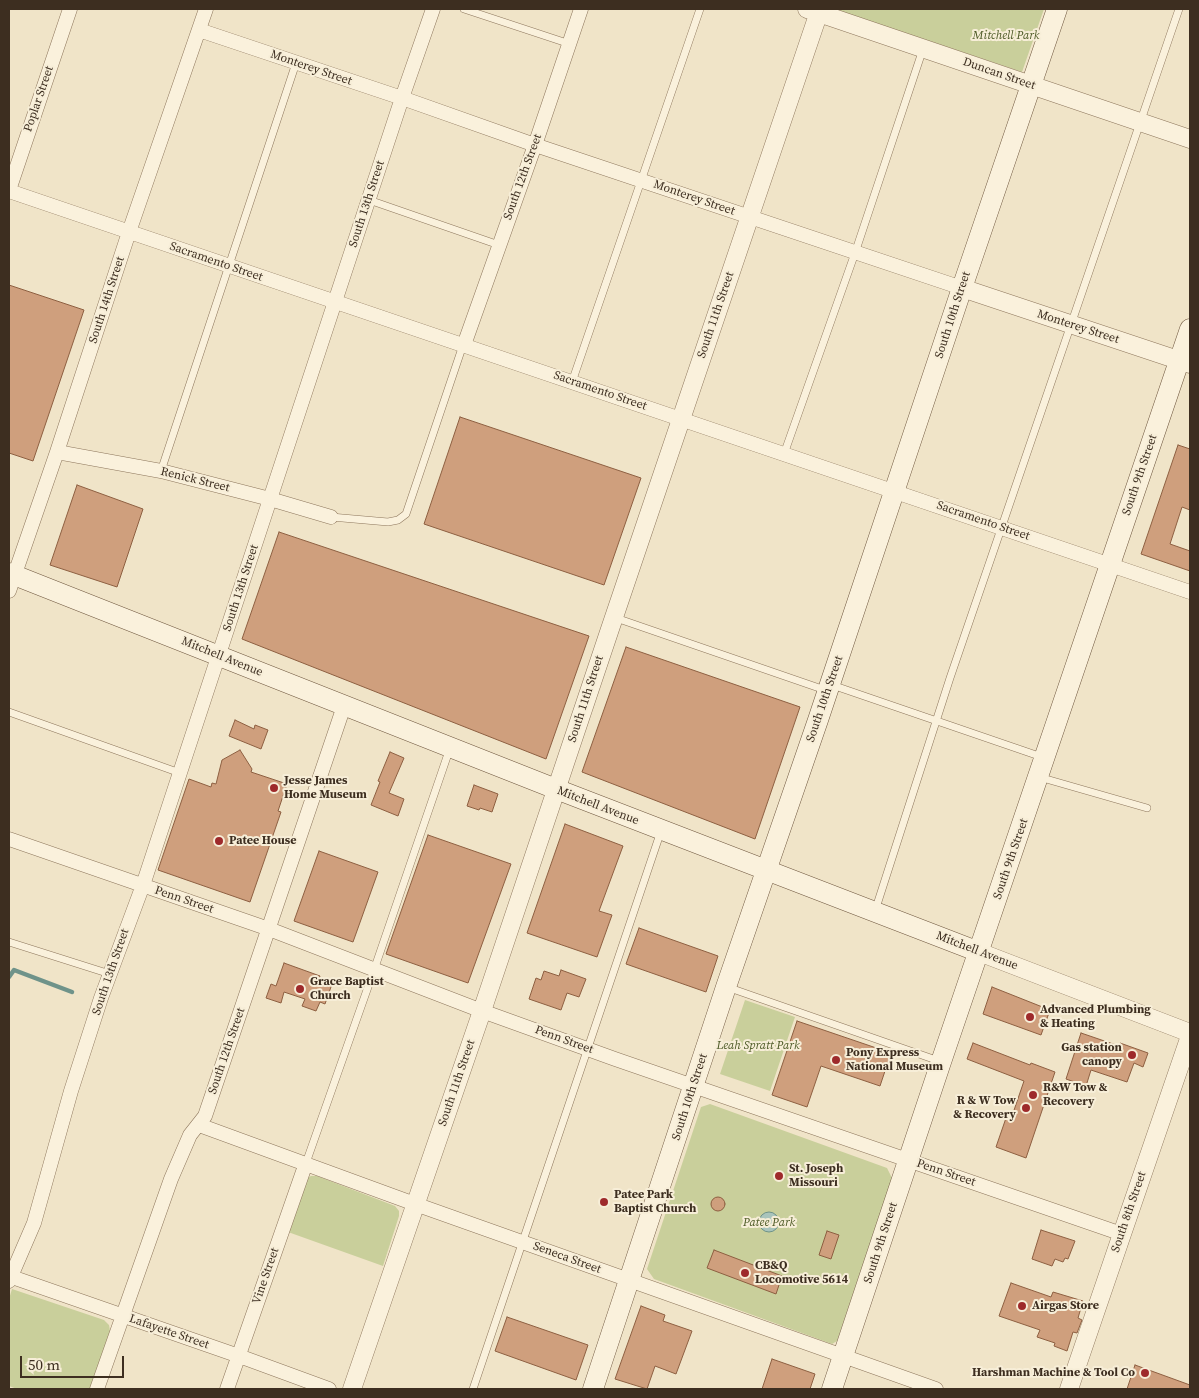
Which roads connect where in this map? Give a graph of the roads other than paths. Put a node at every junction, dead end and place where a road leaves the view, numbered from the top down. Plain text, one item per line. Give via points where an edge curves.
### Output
1 (70, 9) edge
2 (206, 9) edge
3 (433, 9) edge
4 (464, 9) edge
5 (581, 9) edge
6 (700, 9) edge
7 (1057, 9) edge
8 (1179, 9) edge
9 (815, 10) edge
10 (199, 30) junction
11 (570, 44) junction
12 (923, 48) junction
13 (296, 63) junction
14 (1031, 85) junction
15 (402, 98) junction
16 (1140, 122) junction
17 (1190, 139) edge
18 (535, 145) junction
19 (642, 180) junction
20 (9, 190) edge
21 (368, 200) junction
22 (749, 217) junction
23 (129, 232) junction
24 (499, 245) junction
25 (855, 253) junction
26 (229, 267) junction
27 (962, 288) junction
28 (335, 302) junction
29 (1071, 324) junction
30 (1190, 329) edge
31 (464, 345) junction
32 (1185, 362) edge
33 (572, 382) junction
34 (681, 418) junction
35 (57, 452) junction
36 (784, 454) junction
37 (161, 471) junction
38 (895, 491) junction
39 (270, 499) junction
40 (331, 517) joint
41 (1001, 527) junction
42 (1110, 565) junction
43 (11, 580) edge
44 (1190, 592) edge
45 (614, 617) junction
46 (219, 656) junction
47 (829, 688) junction
48 (344, 706) junction
49 (9, 712) edge
50 (936, 721) junction
51 (450, 747) junction
52 (1044, 758) junction
53 (180, 773) junction
54 (1038, 777) junction
55 (556, 790) junction
56 (1147, 808) dead end
57 (661, 830) junction
58 (9, 839) edge
59 (767, 870) junction
60 (142, 885) junction
61 (875, 911) junction
62 (269, 930) junction
63 (9, 942) edge
64 (979, 952) junction
65 (374, 970) junction
66 (110, 974) junction
67 (726, 987) junction
68 (482, 1011) junction
69 (1190, 1035) edge
70 (588, 1049) junction
71 (941, 1062) junction
72 (694, 1086) junction
73 (199, 1124) junction
74 (908, 1160) junction
75 (306, 1163) junction
76 (415, 1204) junction
77 (1122, 1234) junction
78 (522, 1242) junction
79 (9, 1278) edge
80 (629, 1280) junction
81 (124, 1316) junction
82 (239, 1356) junction
83 (843, 1356) junction
84 (98, 1389) edge
85 (227, 1389) edge
86 (329, 1389) edge
87 (352, 1389) edge
88 (474, 1389) edge
89 (592, 1389) edge
90 (832, 1389) edge
91 (936, 1389) edge
92 (1070, 1389) edge

1 - 20 street, Poplar Street
2 - 10 street, South 14th Street
3 - 15 street, South 13th Street
4 - 11 lane
5 - 11 street, South 12th Street
6 - 19 lane
7 - 14 main road, South 10th Street
8 - 16 lane
9 - 12 street, Duncan Street
9 - 22 street, South 11th Street
10 - 13 street, Monterey Street
10 - 23 street, South 14th Street
11 - 18 street, South 12th Street
12 - 14 street, Duncan Street
12 - 25 lane
13 - 15 street, Monterey Street
13 - 26 lane
14 - 16 street, Duncan Street
14 - 27 main road, South 10th Street
15 - 18 street, Monterey Street
15 - 21 street, South 13th Street
16 - 17 street, Duncan Street
16 - 29 lane
18 - 19 street, Monterey Street
18 - 24 street, South 12th Street
19 - 22 street, Monterey Street
19 - 33 lane
20 - 23 street, Sacramento Street
21 - 24 lane
21 - 28 street, South 13th Street
22 - 25 street, Monterey Street
22 - 34 street, South 11th Street
23 - 26 street, Sacramento Street
23 - 35 street, South 14th Street
24 - 31 street, South 12th Street
25 - 27 street, Monterey Street
25 - 36 lane
26 - 28 street, Sacramento Street
26 - 37 lane
27 - 29 street, Monterey Street
27 - 38 main road, South 10th Street
28 - 31 street, Sacramento Street
28 - 39 street, South 13th Street
29 - 32 street, Monterey Street
29 - 41 lane
30 - 32 main road, South 9th Street
31 - 33 street, Sacramento Street
31 - 40 lane via 406,514 388,522
32 - 42 main road, South 9th Street
33 - 34 street, Sacramento Street
34 - 36 street, Sacramento Street
34 - 45 street, South 11th Street
35 - 37 street, Renick Street
35 - 43 street, South 14th Street
36 - 38 street, Sacramento Street
37 - 39 street, Renick Street
38 - 41 street, Sacramento Street
38 - 47 main road, South 10th Street
39 - 40 street, Renick Street
39 - 46 street, South 13th Street
41 - 42 street, Sacramento Street
41 - 50 lane
42 - 44 street, Sacramento Street
42 - 52 main road, South 9th Street
43 - 46 main road, Mitchell Avenue
45 - 47 lane
45 - 55 street, South 11th Street
46 - 48 main road, Mitchell Avenue
46 - 53 street, South 13th Street
47 - 50 lane
47 - 59 main road, South 10th Street
48 - 51 main road, Mitchell Avenue
48 - 62 street, South 12th Street
49 - 53 lane
50 - 52 lane
50 - 61 lane
51 - 55 main road, Mitchell Avenue
51 - 65 lane
52 - 54 main road, South 9th Street
53 - 60 street, South 13th Street
54 - 56 lane
54 - 64 main road, South 9th Street
55 - 57 main road, Mitchell Avenue
55 - 68 street, South 11th Street
57 - 59 main road, Mitchell Avenue
57 - 70 lane
58 - 60 street, Penn Street
59 - 61 main road, Mitchell Avenue
59 - 67 main road, South 10th Street
60 - 62 street, Penn Street
60 - 66 street, South 13th Street
61 - 64 main road, Mitchell Avenue
62 - 65 street, Penn Street
62 - 73 street, South 12th Street via 205,1116
63 - 66 lane
64 - 69 street, Mitchell Avenue
64 - 71 main road, South 9th Street
65 - 68 street, Penn Street
65 - 75 lane
66 - 79 street, South 13th Street via 71,1091 34,1223
67 - 71 lane
67 - 72 main road, South 10th Street
68 - 70 street, Penn Street
68 - 76 street, South 11th Street
69 - 77 street, South 8th Street
70 - 72 street, Penn Street
70 - 78 lane
71 - 74 main road, South 9th Street
72 - 74 street, Penn Street
72 - 80 main road, South 10th Street
73 - 75 street, Seneca Street
73 - 81 street, South 12th Street via 190,1135 171,1179
74 - 77 street, Penn Street
74 - 83 main road, South 9th Street
75 - 76 street, Seneca Street
75 - 82 street, Vine Street
76 - 78 street, Seneca Street
76 - 87 street, South 11th Street
77 - 92 street, South 8th Street
78 - 80 street, Seneca Street
78 - 88 lane
79 - 81 street, Lafayette Street
80 - 83 street, Seneca Street
80 - 89 main road, South 10th Street
81 - 82 street, Lafayette Street
81 - 84 street, South 12th Street
82 - 85 street, Vine Street
82 - 86 street, Lafayette Street
83 - 90 main road, South 9th Street
83 - 91 street, Seneca Street

